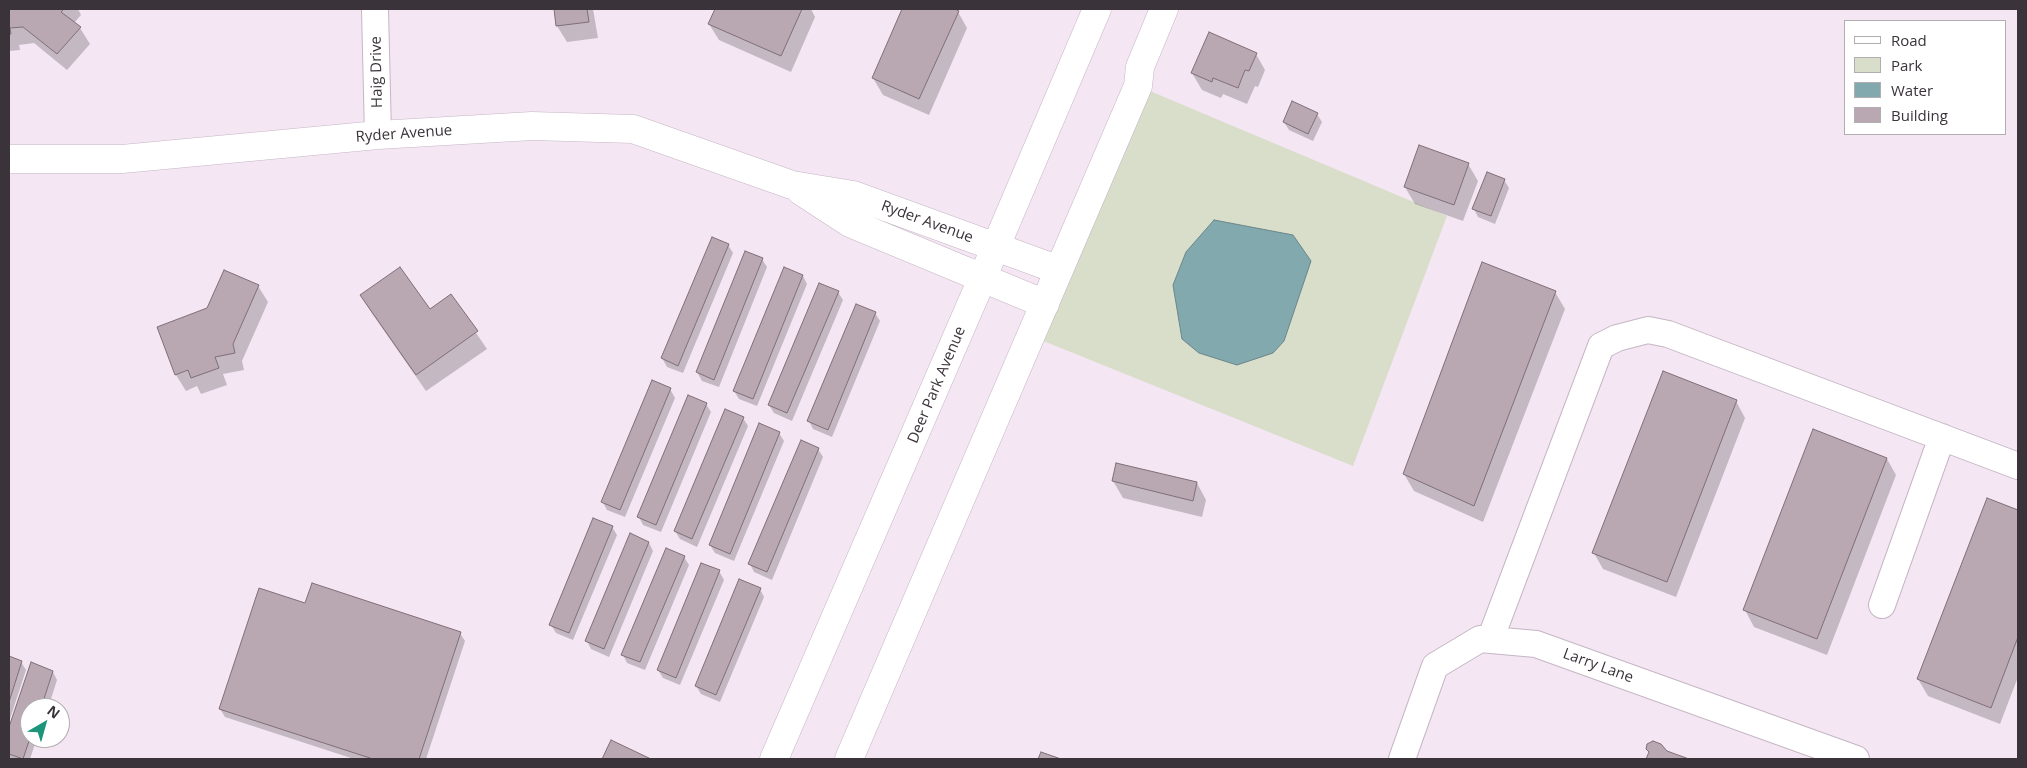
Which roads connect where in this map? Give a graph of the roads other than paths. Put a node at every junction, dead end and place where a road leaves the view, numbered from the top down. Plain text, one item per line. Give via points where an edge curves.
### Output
1 (375, 9) edge
2 (1097, 9) edge
3 (1164, 9) edge
4 (378, 135) junction
5 (9, 160) edge
6 (792, 185) junction
7 (996, 247) junction
8 (1058, 270) junction
9 (982, 279) junction
10 (1045, 304) junction
11 (1942, 437) junction
12 (2018, 466) edge
13 (1882, 606) dead end
14 (1490, 640) junction
15 (774, 759) edge
16 (849, 759) edge
17 (1402, 759) edge
18 (1856, 759) edge

1 - 4 street, Haig Drive
2 - 7 main road, Deer Park Avenue
3 - 8 main road via 1140,67 1138,86
4 - 5 main road, Ryder Avenue via 122,159
4 - 6 main road, Ryder Avenue via 532,126 633,129
6 - 7 main road, Ryder Avenue via 853,195
6 - 9 main road, Ryder Avenue via 850,222
7 - 8 main road, Ryder Avenue
7 - 9 main road, Deer Park Avenue
8 - 10 main road
9 - 10 main road, Ryder Avenue
9 - 15 main road, Deer Park Avenue
10 - 16 main road
11 - 12 street
11 - 13 street
11 - 14 street via 1668,334 1648,330 1617,338 1601,346
14 - 17 street, Larry Lane via 1480,639 1435,666
14 - 18 street, Larry Lane via 1536,644

